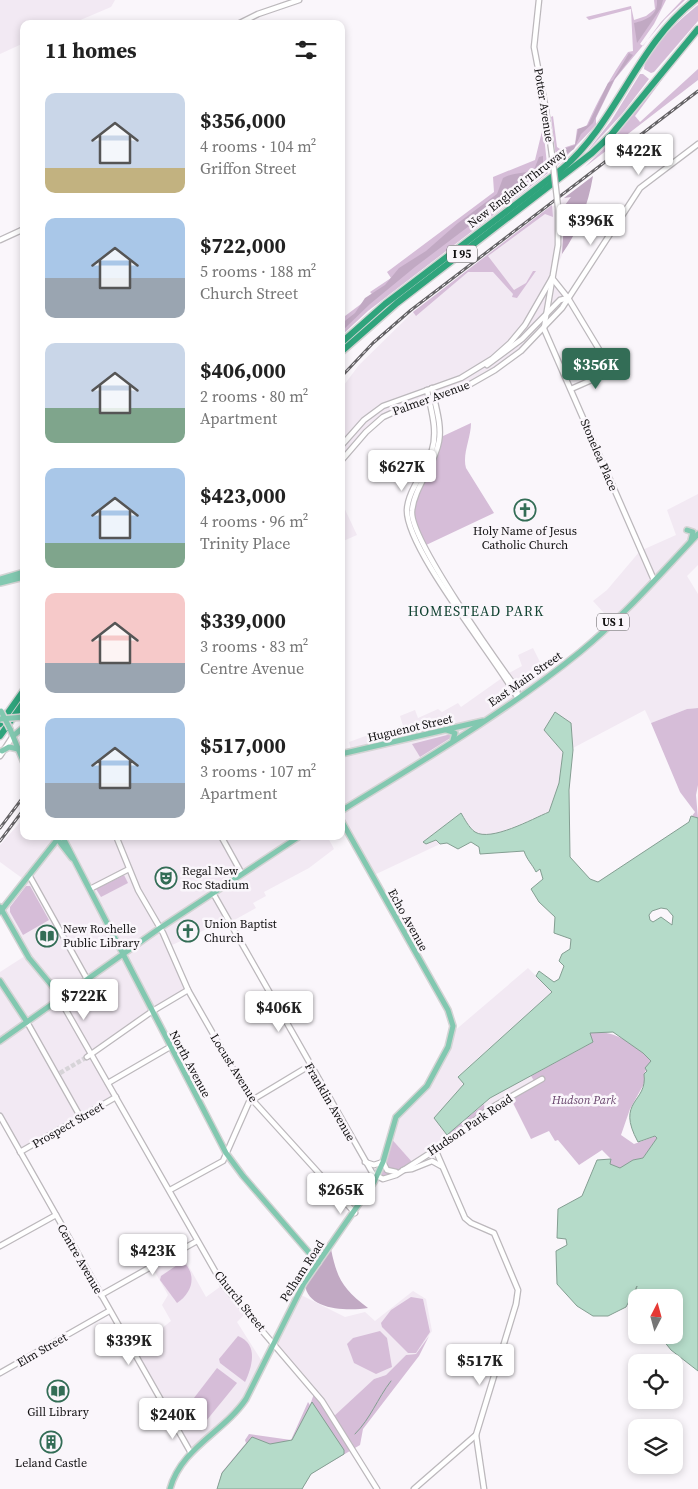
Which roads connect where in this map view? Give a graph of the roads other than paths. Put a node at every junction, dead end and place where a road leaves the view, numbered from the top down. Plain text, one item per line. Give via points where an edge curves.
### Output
1 (299, 0) edge
2 (539, 0) edge
3 (695, 0) edge
4 (246, 20) edge
5 (698, 29) edge
6 (698, 144) edge
7 (20, 231) edge
8 (0, 240) edge
9 (552, 278) junction
10 (568, 298) junction
11 (547, 315) junction
12 (544, 329) junction
13 (345, 339) edge
14 (345, 348) edge
15 (472, 372) junction
16 (430, 389) junction
17 (570, 389) junction
18 (431, 399) junction
19 (345, 441) edge
20 (345, 456) edge
21 (687, 530) dead end
22 (698, 534) edge
23 (691, 542) junction
24 (20, 573) edge
25 (20, 578) edge
26 (0, 579) edge
27 (654, 580) junction
28 (0, 583) edge
29 (20, 696) edge
30 (518, 698) junction
31 (20, 708) edge
32 (1, 709) edge
33 (20, 717) edge
34 (2, 718) edge
35 (483, 720) junction
36 (0, 724) edge
37 (443, 729) junction
38 (20, 730) edge
39 (0, 736) edge
40 (13, 736) junction
41 (451, 743) junction
42 (18, 749) junction
43 (345, 753) edge
44 (1, 754) edge
45 (20, 754) edge
46 (345, 809) edge
47 (345, 827) edge
48 (50, 840) edge
49 (56, 840) edge
50 (61, 840) edge
51 (118, 840) edge
52 (223, 840) edge
53 (294, 840) edge
54 (51, 846) junction
55 (129, 868) junction
56 (242, 874) junction
57 (29, 875) junction
58 (90, 889) junction
59 (213, 893) junction
60 (1, 909) edge
61 (160, 928) junction
62 (124, 952) junction
63 (87, 979) junction
64 (0, 981) edge
65 (188, 990) junction
66 (59, 998) junction
67 (151, 1012) junction
68 (27, 1022) junction
69 (453, 1031) joint
70 (0, 1041) edge
71 (170, 1048) junction
72 (89, 1055) junction
73 (309, 1066) junction
74 (542, 1080) dead end
75 (108, 1084) junction
76 (116, 1097) junction
77 (251, 1100) junction
78 (0, 1116) edge
79 (81, 1118) junction
80 (435, 1150) junction
81 (20, 1152) junction
82 (226, 1153) junction
83 (364, 1162) junction
84 (383, 1162) junction
85 (441, 1166) junction
86 (399, 1171) junction
87 (378, 1175) junction
88 (170, 1190) junction
89 (355, 1213) junction
90 (56, 1215) junction
91 (198, 1241) junction
92 (0, 1246) edge
93 (318, 1263) junction
94 (101, 1294) junction
95 (109, 1311) junction
96 (273, 1343) junction
97 (0, 1373) edge
98 (476, 1435) junction
99 (191, 1453) junction
100 (170, 1489) edge
101 (377, 1489) edge
102 (414, 1489) edge
103 (484, 1489) edge

1 - 4 street
2 - 9 street, Potter Avenue, bridge via 534,47 546,110 558,207 559,245
3 - 13 highway, New England Thruway / I 95 via 652,43 603,125 575,157 385,304
5 - 14 highway, New England Thruway / I 95 via 592,154 397,303
6 - 10 street, Palmer Avenue via 640,188
7 - 8 street
9 - 10 street
9 - 11 street, Potter Avenue
9 - 15 street, Palmer Avenue via 518,334 501,352
10 - 11 street, Palmer Avenue via 560,300
10 - 12 street, Palmer Avenue
10 - 17 street via 612,371
11 - 12 street, Potter Avenue
11 - 15 street, Palmer Avenue via 494,362
12 - 17 street, Stonelea Place
12 - 18 street, Palmer Avenue via 495,370 467,386
15 - 16 street, Palmer Avenue
16 - 18 street
16 - 19 street, Palmer Avenue via 383,406 364,420
17 - 27 street, Stonelea Place
18 - 20 street, Palmer Avenue via 383,417
18 - 30 street via 440,438 414,502 412,522 426,552 517,689
21 - 23 main road via 693,534
22 - 23 main road, East Main Street / US 1
23 - 27 main road, East Main Street / US 1
24 - 26 main road
25 - 28 main road
27 - 30 main road, East Main Street / US 1 via 582,651
29 - 36 highway
30 - 35 main road, East Main Street / US 1
31 - 39 highway
32 - 34 main road, bridge
33 - 34 main road, bridge
34 - 40 main road, bridge
35 - 37 main road, Huguenot Street / US 1
35 - 41 main road, East Main Street / US 1
37 - 41 main road via 455,733
37 - 43 main road, Huguenot Street / US 1
38 - 40 main road
40 - 42 main road
40 - 44 street
41 - 46 main road, East Main Street / US 1
42 - 44 main road via 9,747
42 - 45 main road
47 - 69 main road, Echo Avenue via 448,1010
48 - 54 main road
49 - 54 main road
50 - 58 main road, North Avenue
51 - 55 street, Locust Avenue
52 - 56 street
53 - 56 main road
54 - 57 main road
55 - 58 street
55 - 61 street, Locust Avenue
56 - 59 main road
57 - 60 main road
57 - 63 street
58 - 62 main road, North Avenue
59 - 61 main road
59 - 73 street, Franklin Avenue
60 - 66 main road via 29,958
61 - 62 main road
61 - 65 street, Locust Avenue
62 - 63 main road
62 - 67 main road, North Avenue
63 - 66 main road
64 - 68 main road
65 - 67 street
65 - 77 street, Locust Avenue
66 - 68 main road
66 - 72 street, Church Street
67 - 71 main road, North Avenue
67 - 72 street
68 - 70 main road
68 - 79 street
69 - 84 main road, Pelham Road via 427,1086 396,1117
71 - 75 street
71 - 82 main road, North Avenue
72 - 75 street, Church Street
73 - 77 street
73 - 83 street, Franklin Avenue
74 - 80 street, Hudson Park Road via 489,1109
75 - 76 street, Church Street
76 - 79 street, Prospect Street
76 - 88 street, Church Street
77 - 82 street
77 - 89 street, Locust Avenue
78 - 81 street, Centre Avenue
79 - 81 street, Prospect Street
80 - 85 street
80 - 86 street, Hudson Park Road
81 - 90 street, Centre Avenue
82 - 88 street via 222,1161
82 - 93 main road, North Avenue
83 - 84 street via 374,1165
83 - 87 street, Franklin Avenue via 370,1172
84 - 86 street via 388,1170
84 - 87 main road, Pelham Road
85 - 86 street via 432,1161
85 - 98 street via 465,1218 490,1230 497,1238 518,1290
86 - 87 street, Hudson Park Road via 386,1179
87 - 89 main road, Pelham Road
88 - 91 street, Church Street
89 - 93 main road, Pelham Road
90 - 92 street
90 - 94 street, Centre Avenue
91 - 94 street
91 - 96 street, Church Street via 223,1285
93 - 96 main road, Pelham Road via 294,1300
94 - 95 street, Centre Avenue
95 - 97 street, Elm Street
95 - 99 street, Centre Avenue
96 - 99 main road, Pelham Road via 241,1406
96 - 101 street, Church Street via 322,1401
98 - 102 street
98 - 103 street
99 - 100 main road, Pelham Road via 179,1467

